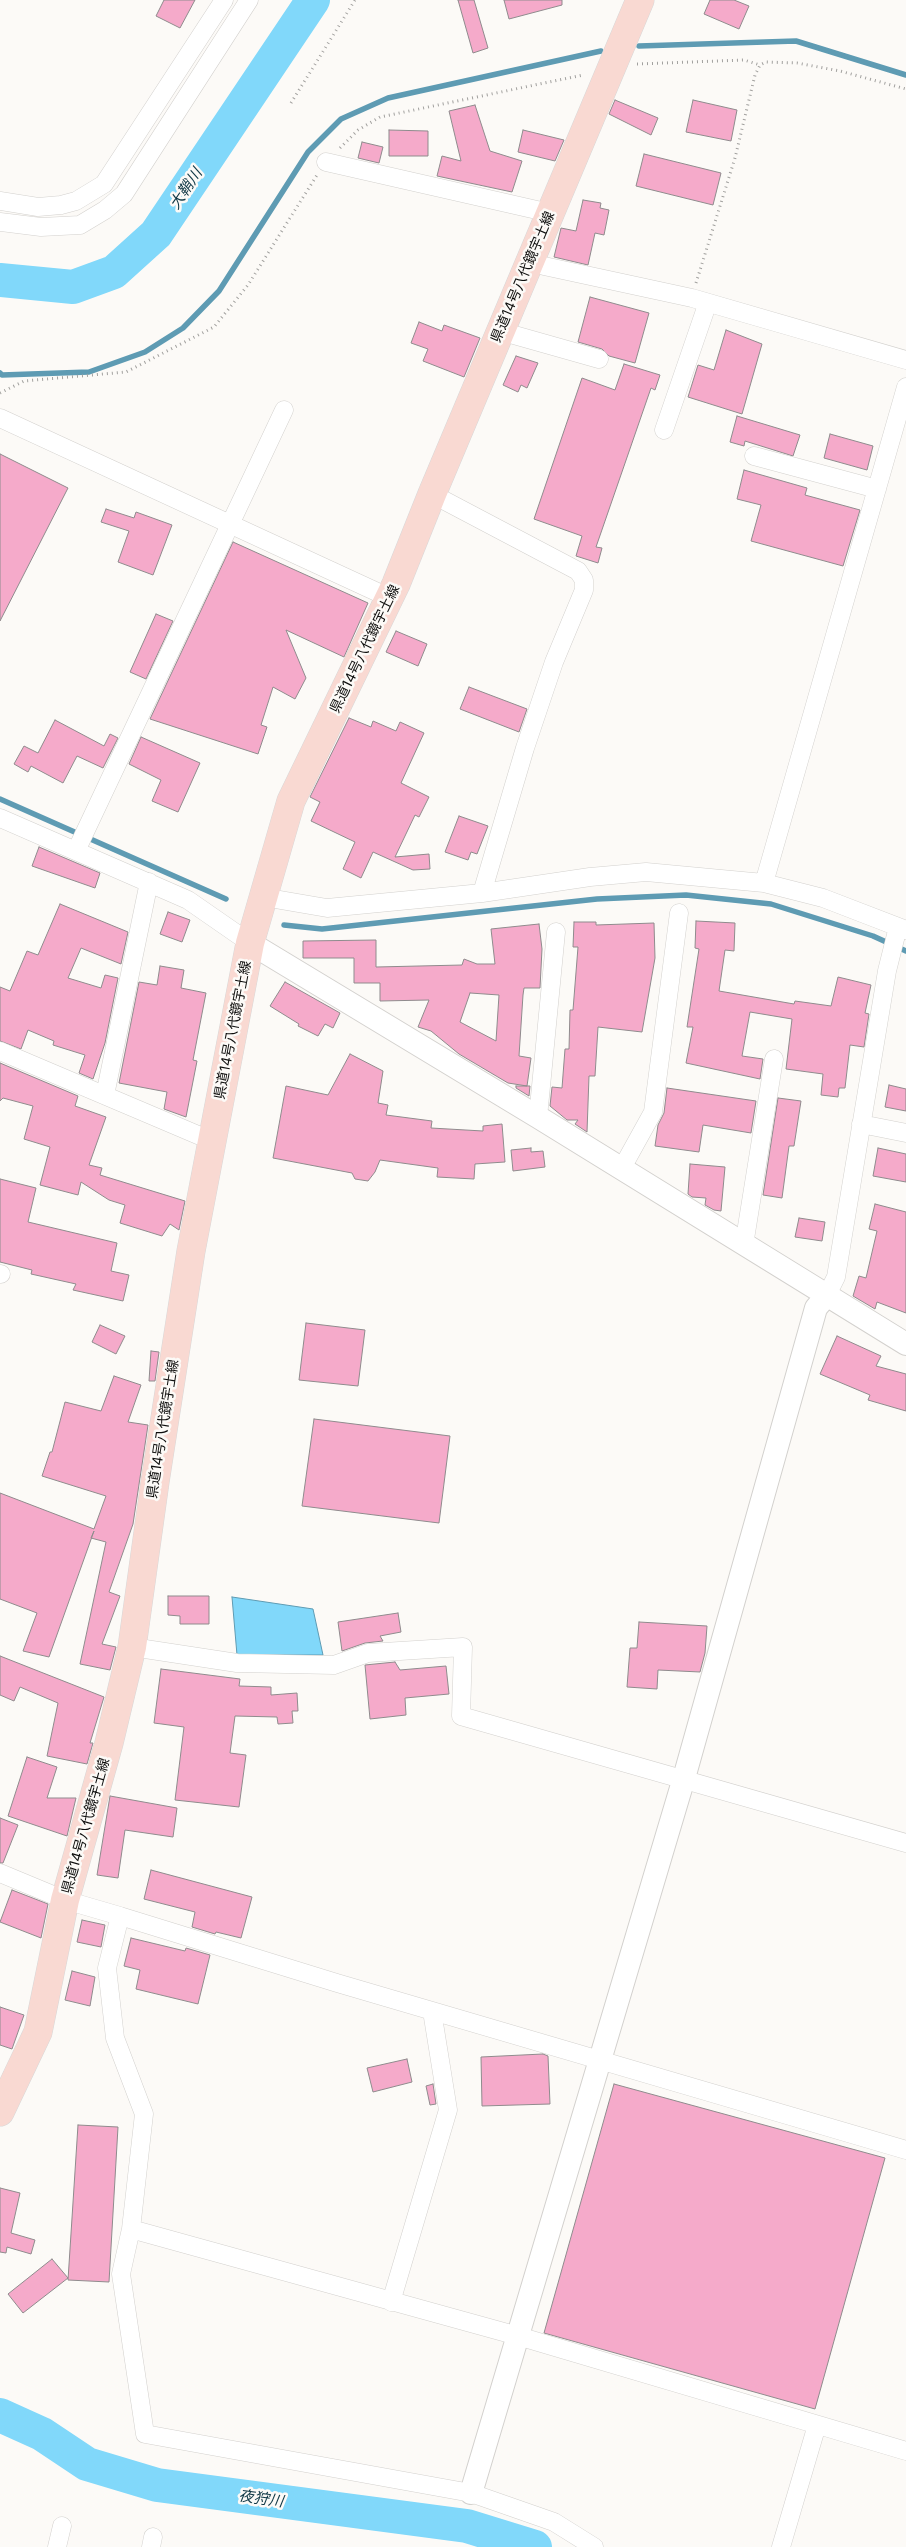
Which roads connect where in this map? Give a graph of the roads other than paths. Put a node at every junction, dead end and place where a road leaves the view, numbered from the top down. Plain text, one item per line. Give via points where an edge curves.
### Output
1 (224, 0) edge
2 (249, 0) edge
3 (640, 0) edge
4 (326, 162) road end
5 (0, 200) edge
6 (550, 213) junction
7 (0, 222) edge
8 (529, 260) junction
9 (699, 301) junction
10 (500, 331) junction
11 (599, 360) dead end
12 (906, 360) edge
13 (906, 387) edge
14 (284, 410) dead end
15 (0, 418) edge
16 (664, 430) dead end
17 (754, 456) dead end
18 (877, 489) junction
19 (432, 494) junction
20 (232, 524) junction
21 (390, 598) junction
22 (0, 818) edge
23 (77, 848) junction
24 (149, 882) junction
25 (764, 883) junction
26 (482, 893) junction
27 (263, 897) junction
28 (679, 914) dead end
29 (556, 932) dead end
30 (899, 933) edge
31 (250, 943) junction
32 (0, 1050) edge
33 (774, 1059) dead end
34 (105, 1095) junction
35 (538, 1117) junction
36 (861, 1124) junction
37 (906, 1133) edge
38 (212, 1141) junction
39 (622, 1168) junction
40 (744, 1246) junction
41 (827, 1295) junction
42 (906, 1344) edge
43 (132, 1647) junction
44 (684, 1778) junction
45 (906, 1843) edge
46 (0, 1873) edge
47 (65, 1900) junction
48 (120, 1916) junction
49 (432, 2011) junction
50 (600, 2060) junction
51 (0, 2112) edge
52 (906, 2150) edge
53 (130, 2229) junction
54 (391, 2302) junction
55 (518, 2336) junction
56 (817, 2425) junction
57 (906, 2451) edge
58 (471, 2493) junction
59 (62, 2526) dead end
60 (57, 2547) edge
61 (594, 2547) edge
62 (781, 2547) edge

1 - 5 street via 104,184 76,201 61,205 38,206
2 - 7 street via 124,194 80,225 41,227
3 - 6 main road, 県道14号八代鏡宇土線
4 - 6 street
6 - 8 main road, 県道14号八代鏡宇土線
8 - 9 street
8 - 10 main road, 県道14号八代鏡宇土線
9 - 12 street
9 - 16 street
10 - 11 street
10 - 19 main road, 県道14号八代鏡宇土線
13 - 18 street
14 - 20 street
15 - 20 street
17 - 18 street
18 - 25 street
19 - 21 main road, 県道14号八代鏡宇土線
19 - 26 street via 578,571 584,580 584,590 554,662 525,748
20 - 21 street
20 - 23 street
21 - 27 main road, 県道14号八代鏡宇土線 via 291,801
22 - 23 street
23 - 24 street
24 - 31 street via 188,900
24 - 34 street
25 - 26 street via 646,872
25 - 30 street via 823,898
26 - 27 street via 327,908
27 - 31 main road, 県道14号八代鏡宇土線
28 - 39 street via 654,1112
29 - 35 street
30 - 36 street via 888,967
31 - 35 street
31 - 38 main road, 県道14号八代鏡宇土線
32 - 34 street
33 - 40 street
34 - 38 street
35 - 39 street
36 - 37 street
36 - 41 street via 836,1277
38 - 43 main road, 県道14号八代鏡宇土線 via 154,1482
39 - 40 street
40 - 41 street
41 - 42 street
41 - 44 street via 816,1308
43 - 44 street via 236,1663 334,1665 368,1653 463,1647 461,1716
43 - 47 main road, 県道14号八代鏡宇土線
44 - 45 street
44 - 50 street
46 - 47 street
47 - 48 street
47 - 51 main road, 県道14号八代鏡宇土線 via 38,2032
48 - 49 street
48 - 53 street via 107,1968 115,2038 144,2114
49 - 50 street
49 - 54 street via 448,2110
50 - 52 street
50 - 55 street
53 - 54 street
53 - 58 street via 121,2274 145,2434
54 - 55 street
55 - 56 street
55 - 58 street
56 - 57 street
56 - 62 street
58 - 61 street via 554,2522
59 - 60 street

